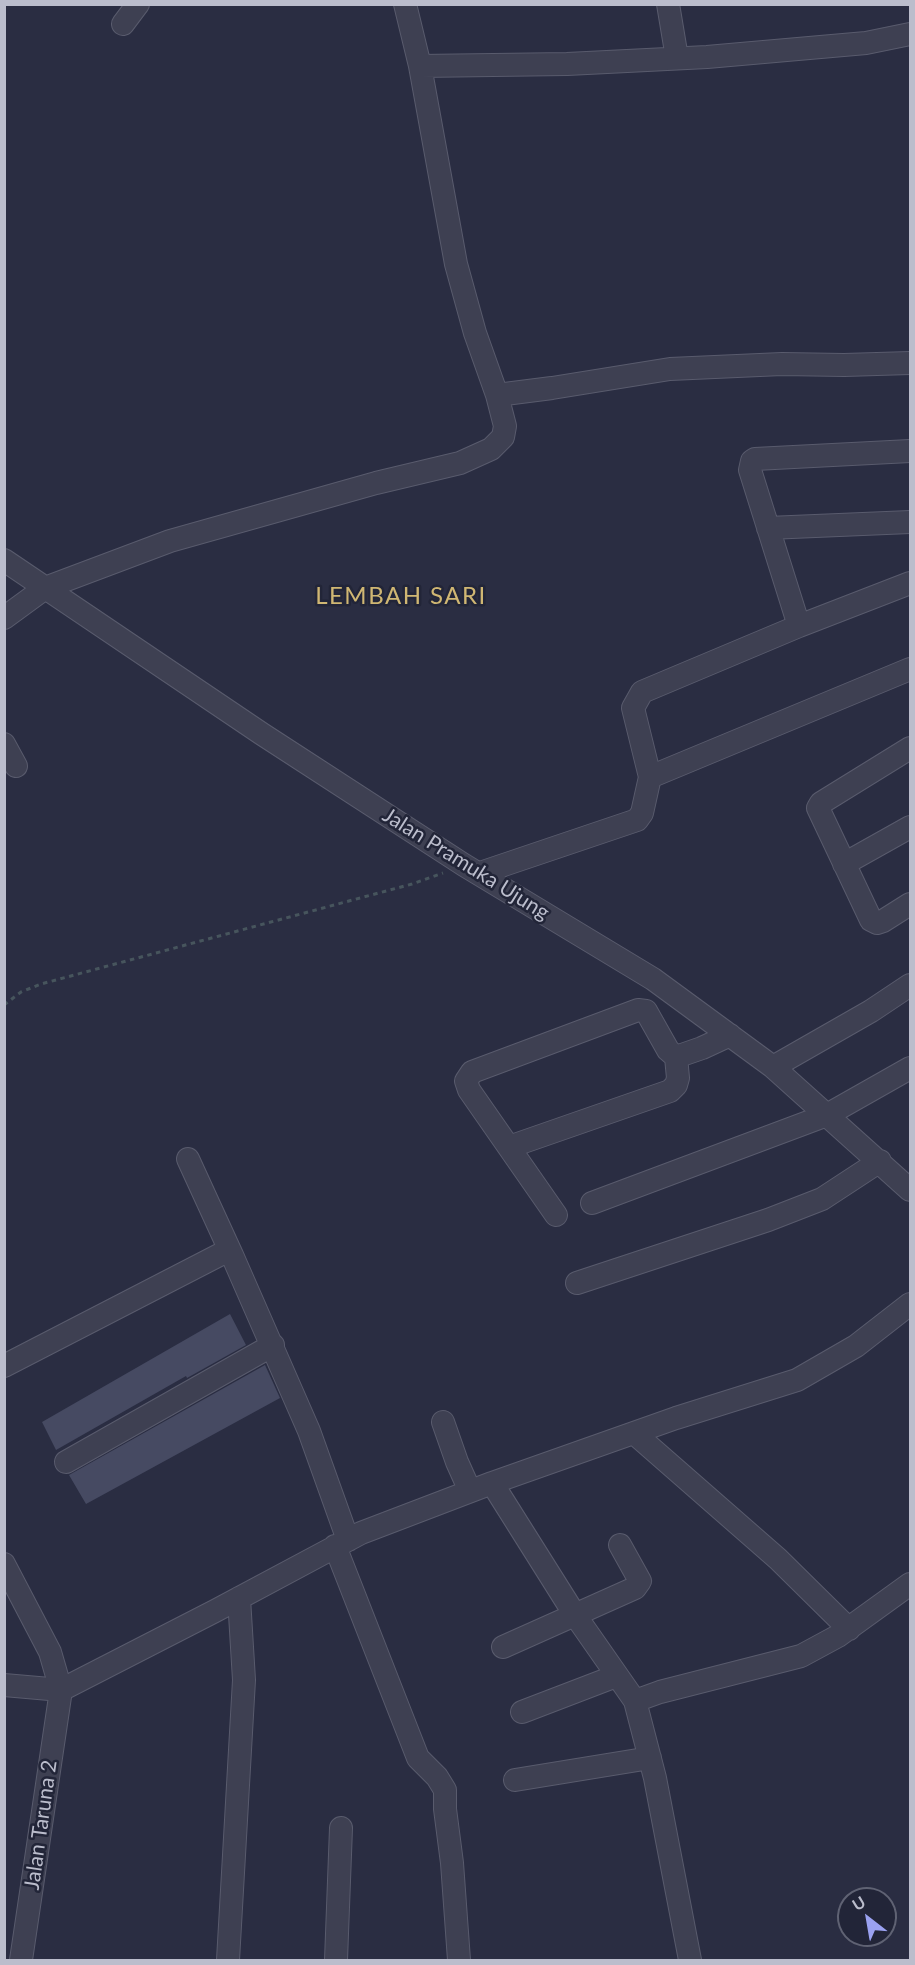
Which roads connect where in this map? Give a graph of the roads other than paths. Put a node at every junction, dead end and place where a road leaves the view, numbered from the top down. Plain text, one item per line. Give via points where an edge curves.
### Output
1 (138, 4) edge
2 (405, 4) edge
3 (668, 4) edge
4 (123, 24) dead end
5 (910, 34) edge
6 (677, 58) junction
7 (420, 66) junction
8 (910, 363) edge
9 (496, 394) junction
10 (910, 451) edge
11 (910, 522) edge
12 (768, 528) junction
13 (4, 560) edge
14 (910, 583) edge
15 (45, 588) junction
16 (4, 618) edge
17 (800, 626) junction
18 (910, 669) edge
19 (4, 744) edge
20 (910, 748) edge
21 (15, 766) dead end
22 (650, 777) junction
23 (910, 826) edge
24 (844, 864) junction
25 (472, 869) junction
26 (910, 904) edge
27 (910, 985) edge
28 (730, 1035) junction
29 (676, 1057) junction
30 (773, 1067) junction
31 (910, 1068) edge
32 (827, 1115) junction
33 (509, 1147) junction
34 (188, 1159) dead end
35 (880, 1161) junction
36 (910, 1190) edge
37 (592, 1203) dead end
38 (556, 1215) dead end
39 (232, 1255) junction
40 (577, 1282) dead end
41 (910, 1304) edge
42 (273, 1345) junction
43 (4, 1366) edge
44 (443, 1422) dead end
45 (634, 1433) junction
46 (66, 1462) dead end
47 (492, 1483) junction
48 (470, 1491) junction
49 (341, 1543) junction
50 (620, 1545) dead end
51 (4, 1564) edge
52 (908, 1592) edge
53 (239, 1598) junction
54 (575, 1615) junction
55 (849, 1629) junction
56 (503, 1647) dead end
57 (616, 1676) junction
58 (4, 1685) edge
59 (61, 1690) junction
60 (635, 1701) junction
61 (522, 1712) dead end
62 (650, 1758) junction
63 (515, 1780) dead end
64 (341, 1828) dead end
65 (21, 1960) edge
66 (228, 1960) edge
67 (336, 1960) edge
68 (459, 1960) edge
69 (690, 1960) edge

1 - 4 street
2 - 7 street
3 - 6 street
5 - 6 street via 831,46
6 - 7 street
7 - 9 street via 456,264
8 - 9 street via 670,369
9 - 15 street via 505,426 503,437 491,449 460,463 170,541
10 - 12 street via 755,459 750,470
11 - 12 street
12 - 17 street
13 - 15 street, Jalan Pramuka Ujung
14 - 17 street
15 - 16 street
15 - 25 street, Jalan Pramuka Ujung via 261,734
17 - 22 street via 642,692 633,708
18 - 22 street
19 - 21 street
20 - 24 street via 818,808
22 - 25 street via 637,820
23 - 24 street
24 - 26 street via 871,920 883,921
25 - 28 street, Jalan Pramuka Ujung via 640,970
27 - 30 street
28 - 29 street
28 - 30 street, Jalan Pramuka Ujung
29 - 33 street via 678,1078 670,1091
29 - 33 street via 646,1011 638,1010 472,1072 466,1081 469,1090
30 - 32 street, Jalan Pramuka Ujung
31 - 32 street
32 - 35 street, Jalan Pramuka Ujung
32 - 37 street
33 - 38 street
34 - 39 street
35 - 36 street, Jalan Pramuka Ujung
35 - 40 street via 822,1199
39 - 42 street
39 - 43 street via 225,1252
41 - 45 street via 856,1346 797,1380
42 - 46 street
42 - 49 street via 309,1431
44 - 48 street
45 - 47 street
45 - 55 street via 778,1559
47 - 48 street
47 - 54 street
48 - 49 street
49 - 53 street
49 - 68 street via 410,1740 418,1758 445,1790
50 - 54 street via 639,1584
51 - 59 street via 50,1652
52 - 55 street
53 - 59 street
53 - 66 street via 244,1680
54 - 56 street
54 - 57 street
55 - 60 street via 801,1656
57 - 60 street
57 - 61 street
58 - 59 street
59 - 65 street, Jalan Taruna 2
60 - 62 street
62 - 63 street
62 - 69 street
64 - 67 street

